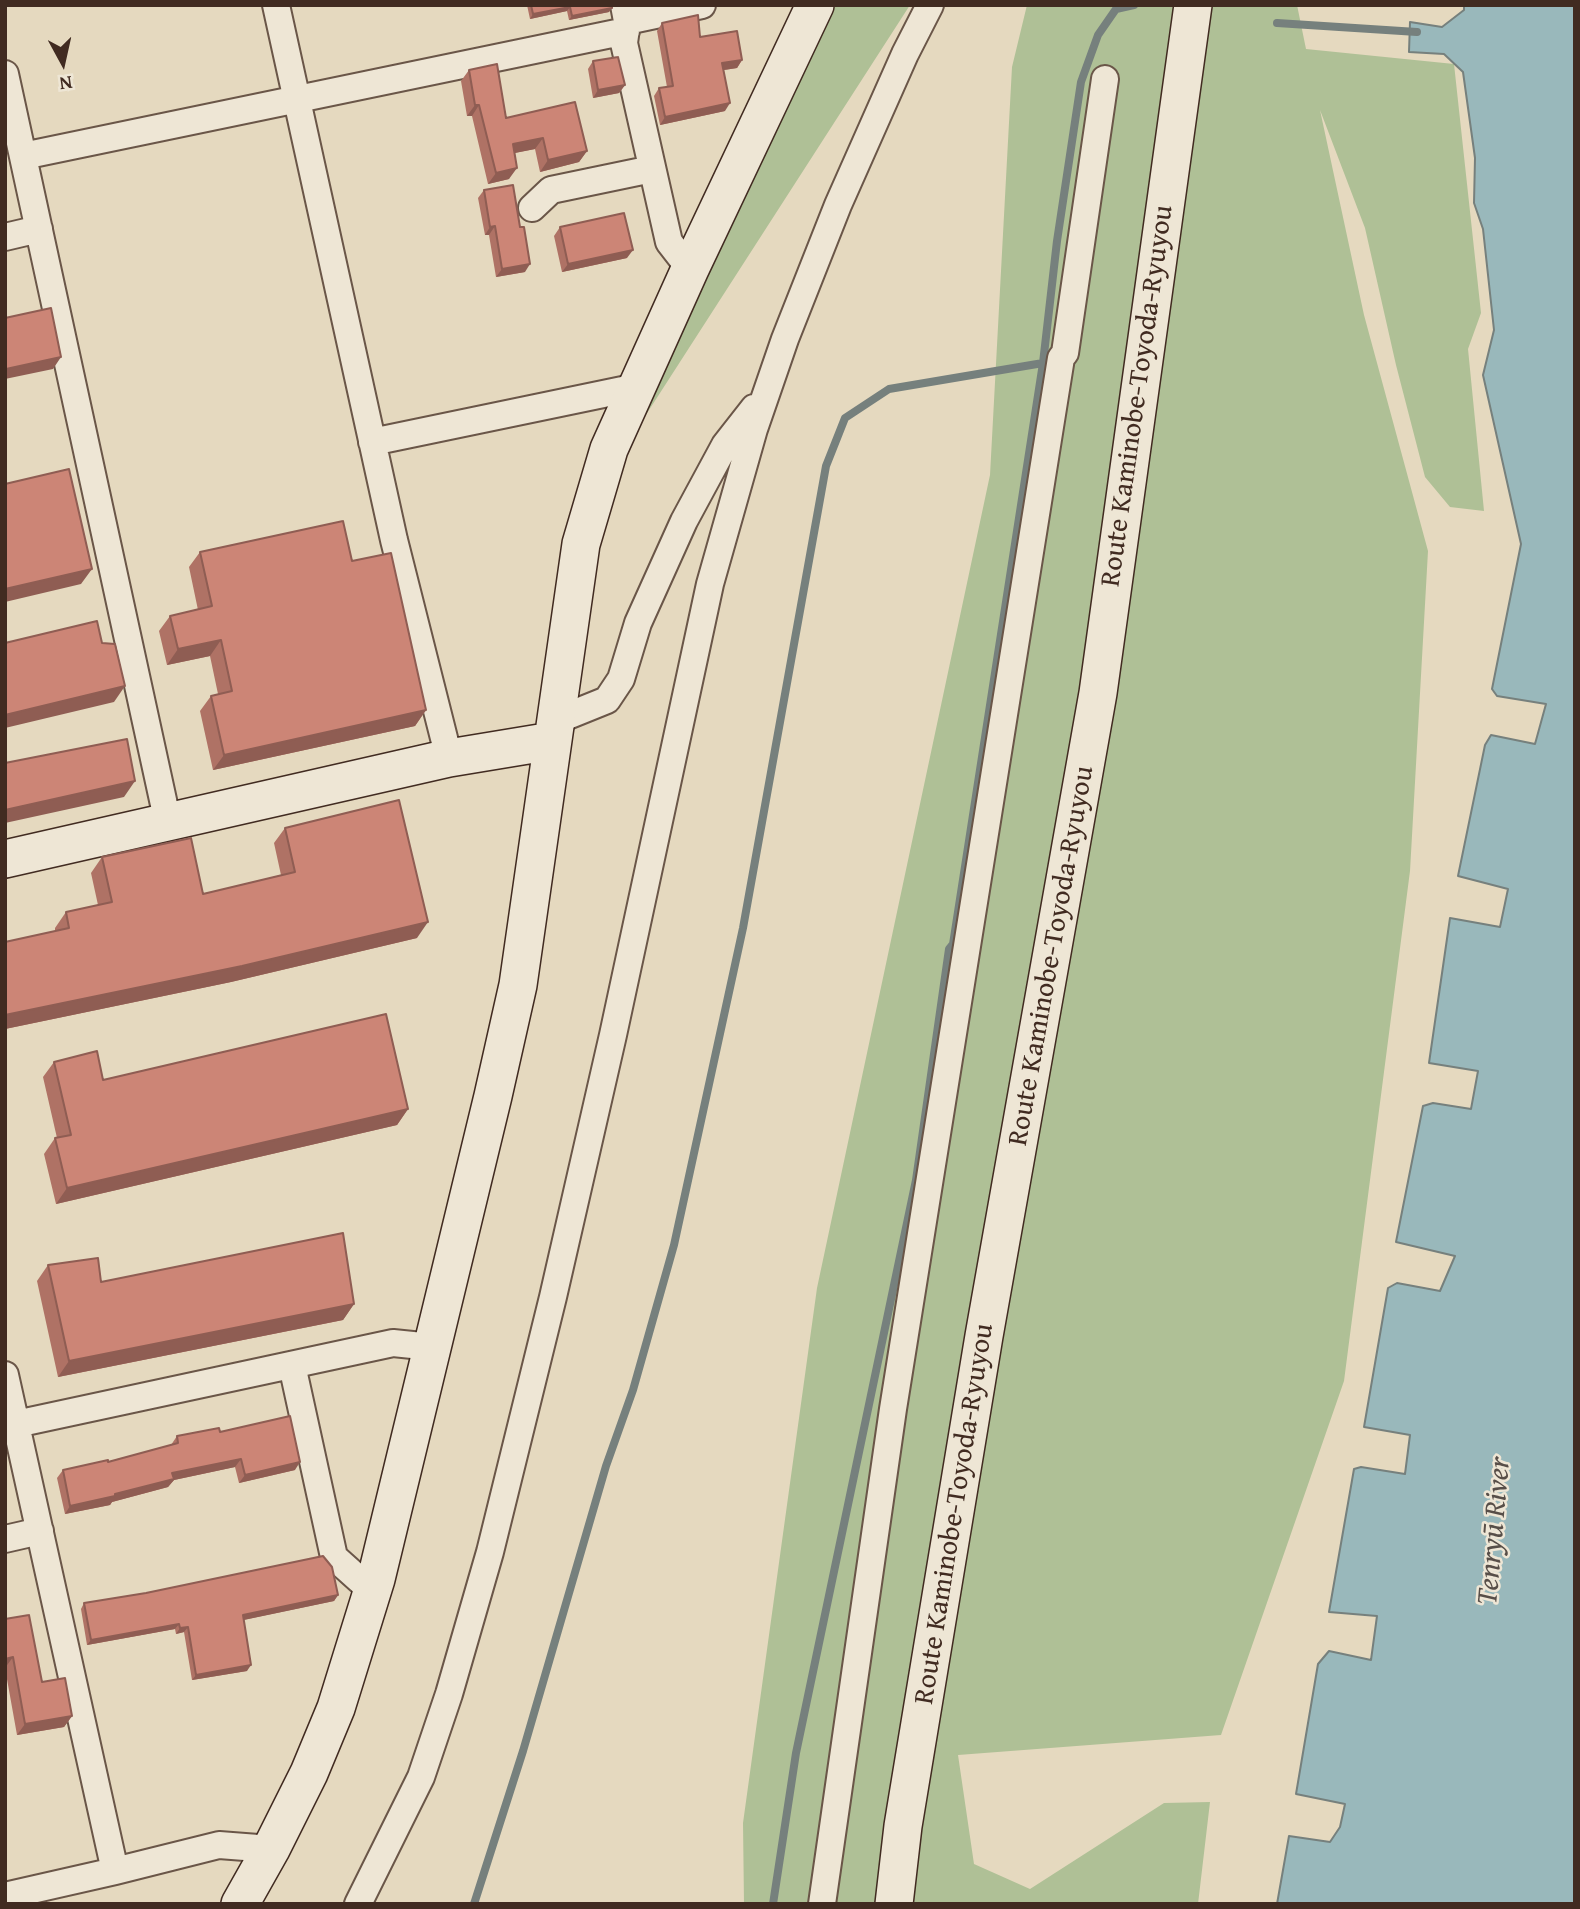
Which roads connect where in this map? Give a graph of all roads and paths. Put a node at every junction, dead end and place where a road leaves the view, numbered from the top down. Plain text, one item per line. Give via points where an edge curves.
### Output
1 (276, 5) edge
2 (702, 5) edge
3 (815, 5) edge
4 (930, 5) edge
5 (1193, 5) edge
6 (625, 19) edge
7 (5, 74) edge
8 (1105, 79) dead end
9 (296, 99) junction
10 (23, 156) junction
11 (652, 169) junction
12 (532, 208) dead end
13 (39, 229) junction
14 (5, 237) edge
15 (690, 269) junction
16 (637, 387) junction
17 (766, 393) junction
18 (372, 442) junction
19 (553, 731) junction
20 (449, 758) junction
21 (168, 822) junction
22 (5, 859) edge
23 (432, 1347) junction
24 (292, 1365) junction
25 (5, 1376) edge
26 (16, 1424) junction
27 (40, 1531) junction
28 (5, 1539) edge
29 (372, 1591) junction
30 (271, 1849) junction
31 (115, 1871) junction
32 (5, 1896) edge
33 (240, 1904) edge
34 (358, 1904) edge
35 (822, 1904) edge
36 (894, 1904) edge

1 - 9 street
2 - 6 street
3 - 15 street
4 - 17 street via 838,205
5 - 36 street, Route Kaminobe-Toyoda-Ryuyou via 1098,693 984,1336
6 - 9 street
6 - 11 street via 624,43
7 - 10 street
8 - 35 street via 1065,353 893,1409
9 - 10 street
9 - 18 street
10 - 13 street
11 - 12 street via 551,190
11 - 15 street via 668,242
13 - 14 street
13 - 21 street
15 - 16 street
16 - 18 street
16 - 19 street via 609,449 581,544
17 - 19 street via 725,444 684,521 638,623 621,679 607,700
17 - 34 street via 710,584 610,1048 486,1564 421,1777
18 - 20 street
19 - 20 street
19 - 23 street via 518,985
20 - 21 street
21 - 22 street
23 - 24 street via 393,1343
23 - 29 street
24 - 26 street
24 - 29 street via 334,1557
25 - 26 street
26 - 27 street
27 - 28 street
27 - 31 street
29 - 30 street via 336,1708
30 - 31 street via 219,1845
30 - 33 street
31 - 32 street

